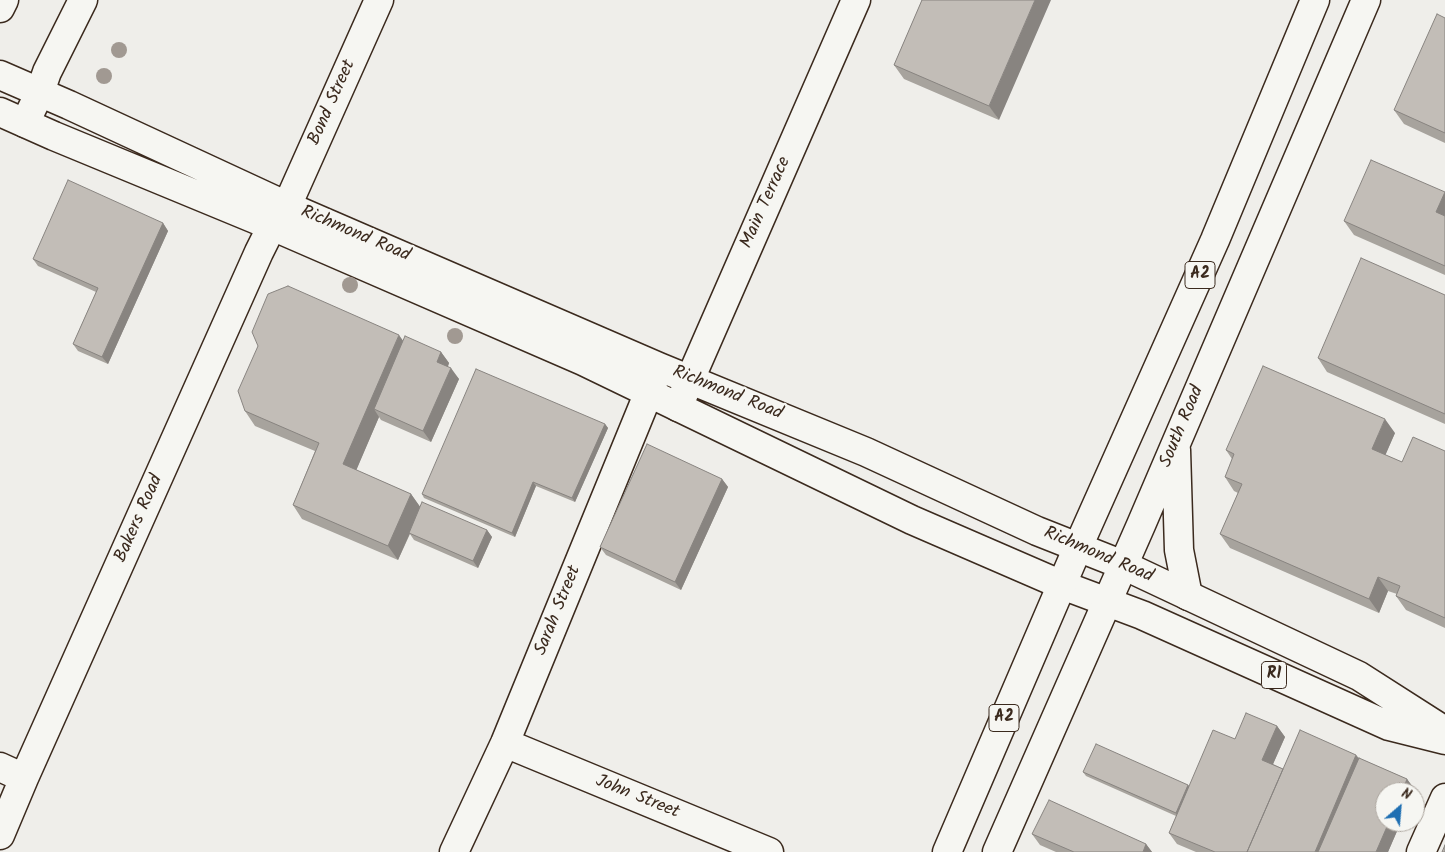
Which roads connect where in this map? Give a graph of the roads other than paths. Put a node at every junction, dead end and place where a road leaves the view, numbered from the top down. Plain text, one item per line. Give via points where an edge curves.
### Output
1 (4, 0) edge
2 (83, 0) edge
3 (379, 0) edge
4 (856, 0) edge
5 (1315, 0) edge
6 (1366, 0) edge
7 (0, 8) edge
8 (0, 75) edge
9 (40, 92) junction
10 (0, 112) edge
11 (25, 123) junction
12 (279, 216) junction
13 (659, 367) junction
14 (690, 378) junction
15 (649, 392) junction
16 (678, 407) junction
17 (1176, 441) junction
18 (1078, 547) junction
19 (1124, 565) junction
20 (1062, 585) junction
21 (1188, 596) junction
22 (1106, 602) junction
23 (1445, 731) edge
24 (1445, 740) edge
25 (505, 743) junction
26 (12, 772) edge
27 (1445, 798) edge
28 (0, 835) edge
29 (454, 852) edge
30 (769, 852) edge
31 (947, 852) edge
32 (997, 852) edge
33 (1421, 852) edge

1 - 7 main road
2 - 9 main road
3 - 12 main road, Bond Street
4 - 14 main road, Main Terrace
5 - 18 main road, A2 via 1215,240
6 - 17 main road, South Road / A2
8 - 9 main road, Richmond Road
9 - 11 main road
9 - 12 main road, Richmond Road
10 - 11 main road, Richmond Road
11 - 12 main road, Richmond Road
12 - 13 main road, Richmond Road
12 - 15 main road, Richmond Road
12 - 26 main road, Bakers Road
13 - 14 main road, Richmond Road
13 - 15 main road, Sarah Street
14 - 16 main road, Main Terrace
14 - 18 main road, Richmond Road
15 - 16 main road, Richmond Road
15 - 25 main road, Sarah Street
16 - 20 main road, Richmond Road via 912,520
17 - 19 main road, South Road / A2
17 - 21 main road via 1178,550
18 - 19 main road, Richmond Road / R1
18 - 20 main road, A2
19 - 21 main road, Richmond Road / R1
19 - 22 main road, South Road / A2
20 - 22 main road, Richmond Road / R1
20 - 31 main road, A2
21 - 23 main road, Richmond Road / R1 via 1359,676
22 - 24 main road, Richmond Road / R1 via 1142,615 1389,726
22 - 32 main road, South Road / A2
25 - 29 main road, Sarah Street
25 - 30 main road, John Street
26 - 28 main road, Bakers Road
27 - 33 main road

